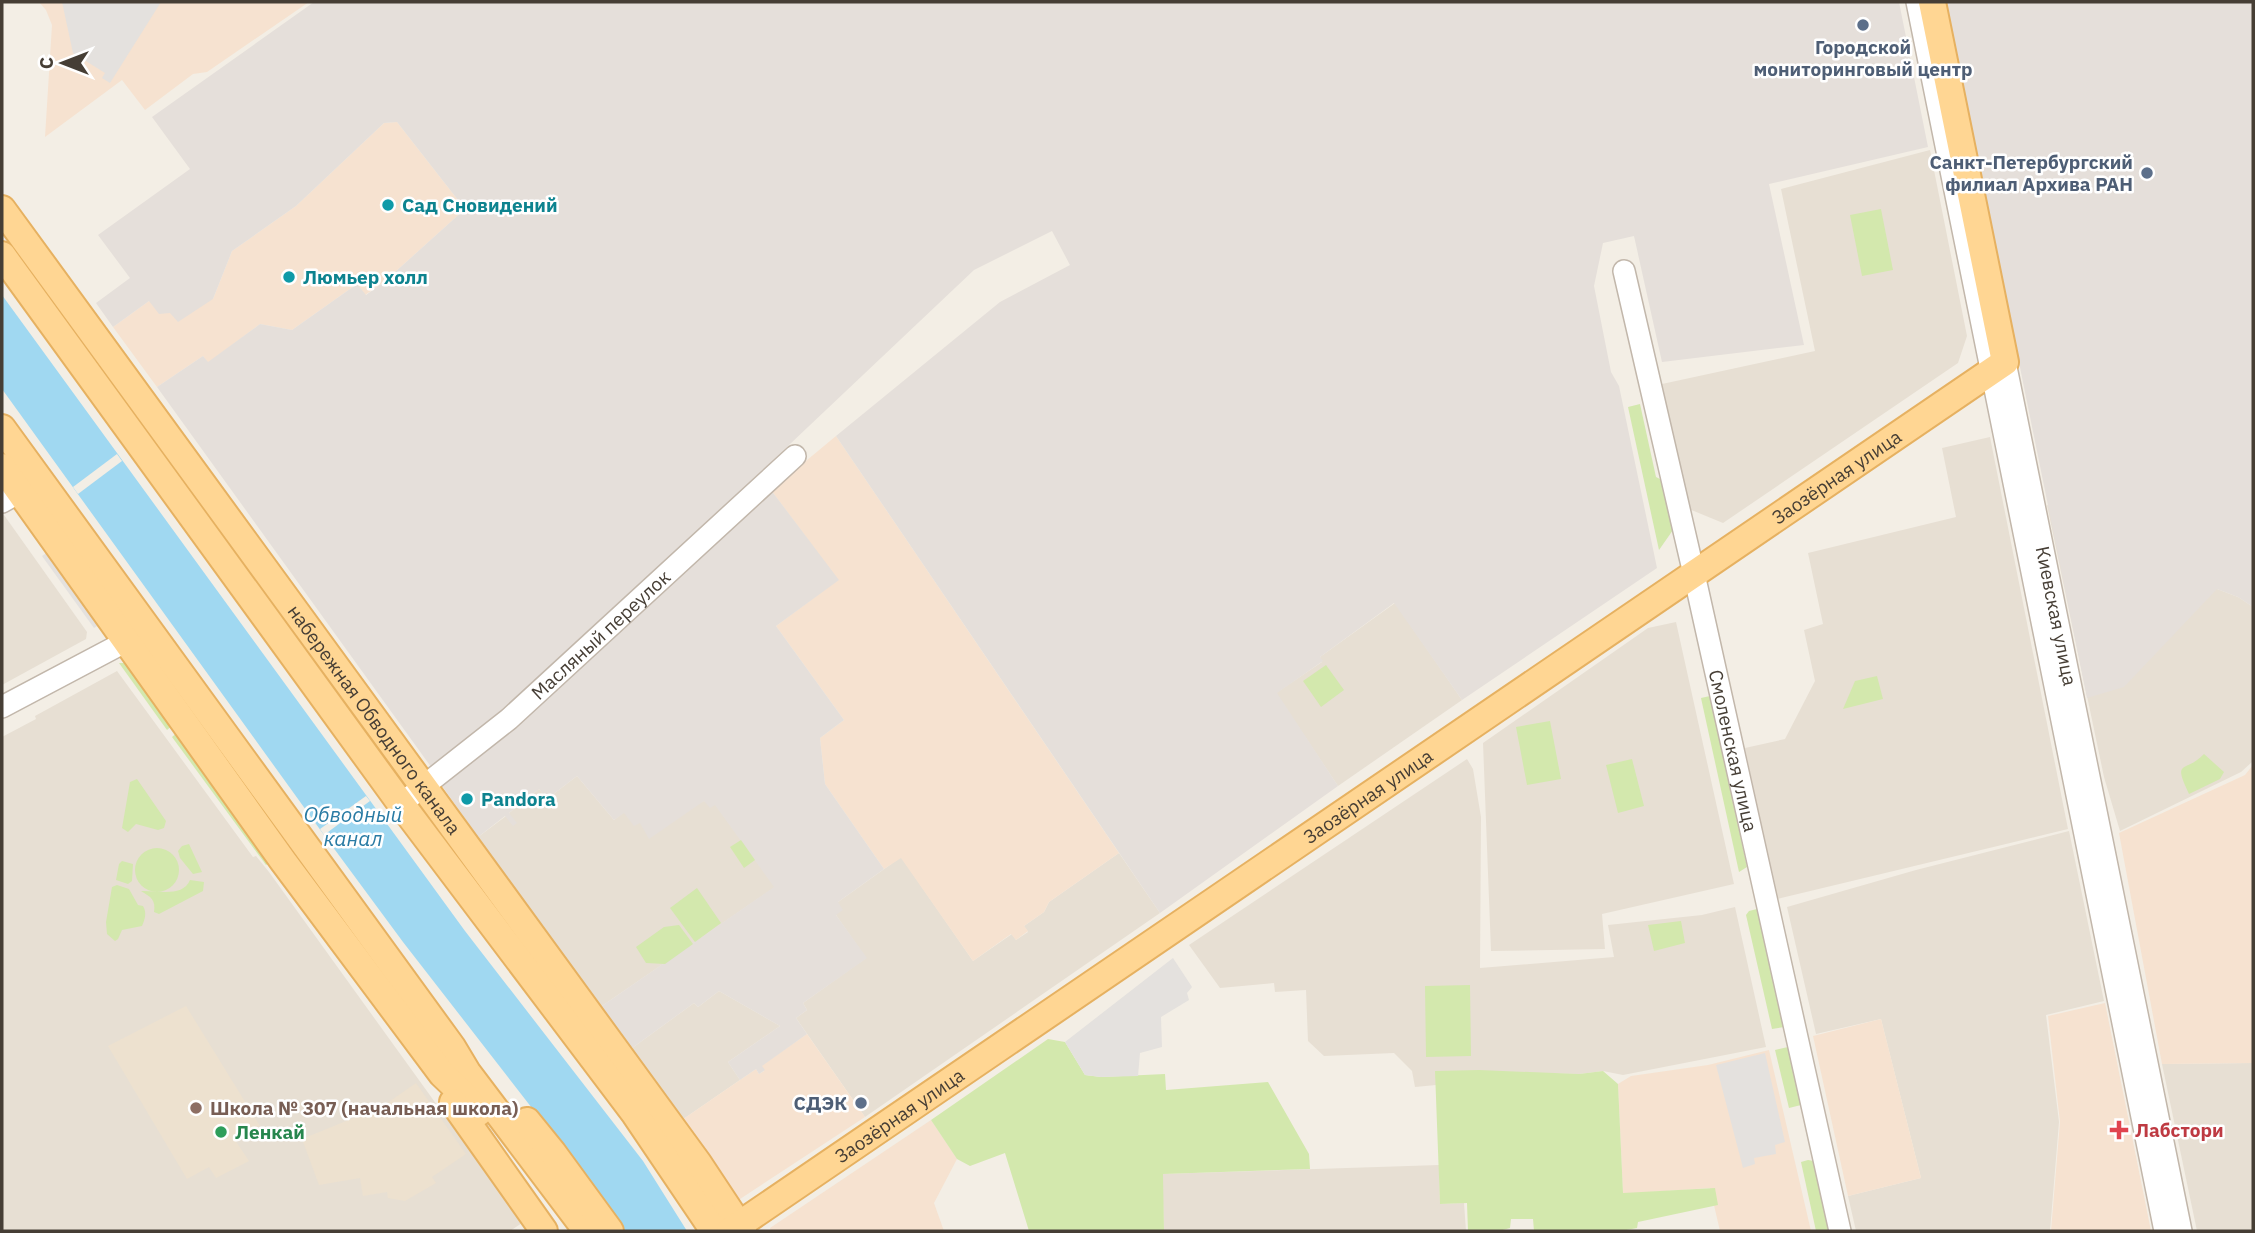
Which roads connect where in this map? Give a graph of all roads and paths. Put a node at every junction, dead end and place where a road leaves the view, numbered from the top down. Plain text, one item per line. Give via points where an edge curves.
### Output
1 (1917, 2) edge
2 (1932, 2) edge
3 (2, 209) edge
4 (2, 255) edge
5 (1625, 271) dead end
6 (1998, 366) junction
7 (2, 429) edge
8 (795, 456) dead end
9 (2, 467) edge
10 (11, 497) edge
11 (1695, 573) junction
12 (137, 636) junction
13 (2, 707) edge
14 (423, 788) junction
15 (401, 804) junction
16 (452, 1047) junction
17 (442, 1074) junction
18 (737, 1229) edge
19 (544, 1231) edge
20 (568, 1231) edge
21 (587, 1231) edge
22 (610, 1231) edge
23 (714, 1231) edge
24 (1840, 1231) edge
25 (2165, 1231) edge
26 (2180, 1231) edge

1 - 6 street, Киевская улица
2 - 6 main road, Киевская улица
3 - 14 main road, набережная Обводного канала
4 - 15 main road, набережная Обводного канала
5 - 11 street, Смоленская улица
6 - 11 main road, Заозёрная улица
6 - 25 street, Киевская улица
6 - 26 street, Киевская улица
7 - 12 main road
8 - 14 street, Масляный переулок via 509,719
9 - 10 main road
10 - 12 main road
11 - 18 main road, Заозёрная улица
11 - 24 street, Смоленская улица
12 - 13 street
12 - 16 main road
12 - 17 main road via 314,903
14 - 15 street, Масляный переулок
14 - 18 main road, набережная Обводного канала via 698,1163
15 - 23 main road, набережная Обводного канала via 635,1114
16 - 21 main road
16 - 22 main road via 478,1065 513,1105
17 - 19 main road via 453,1105
17 - 20 main road via 465,1096

